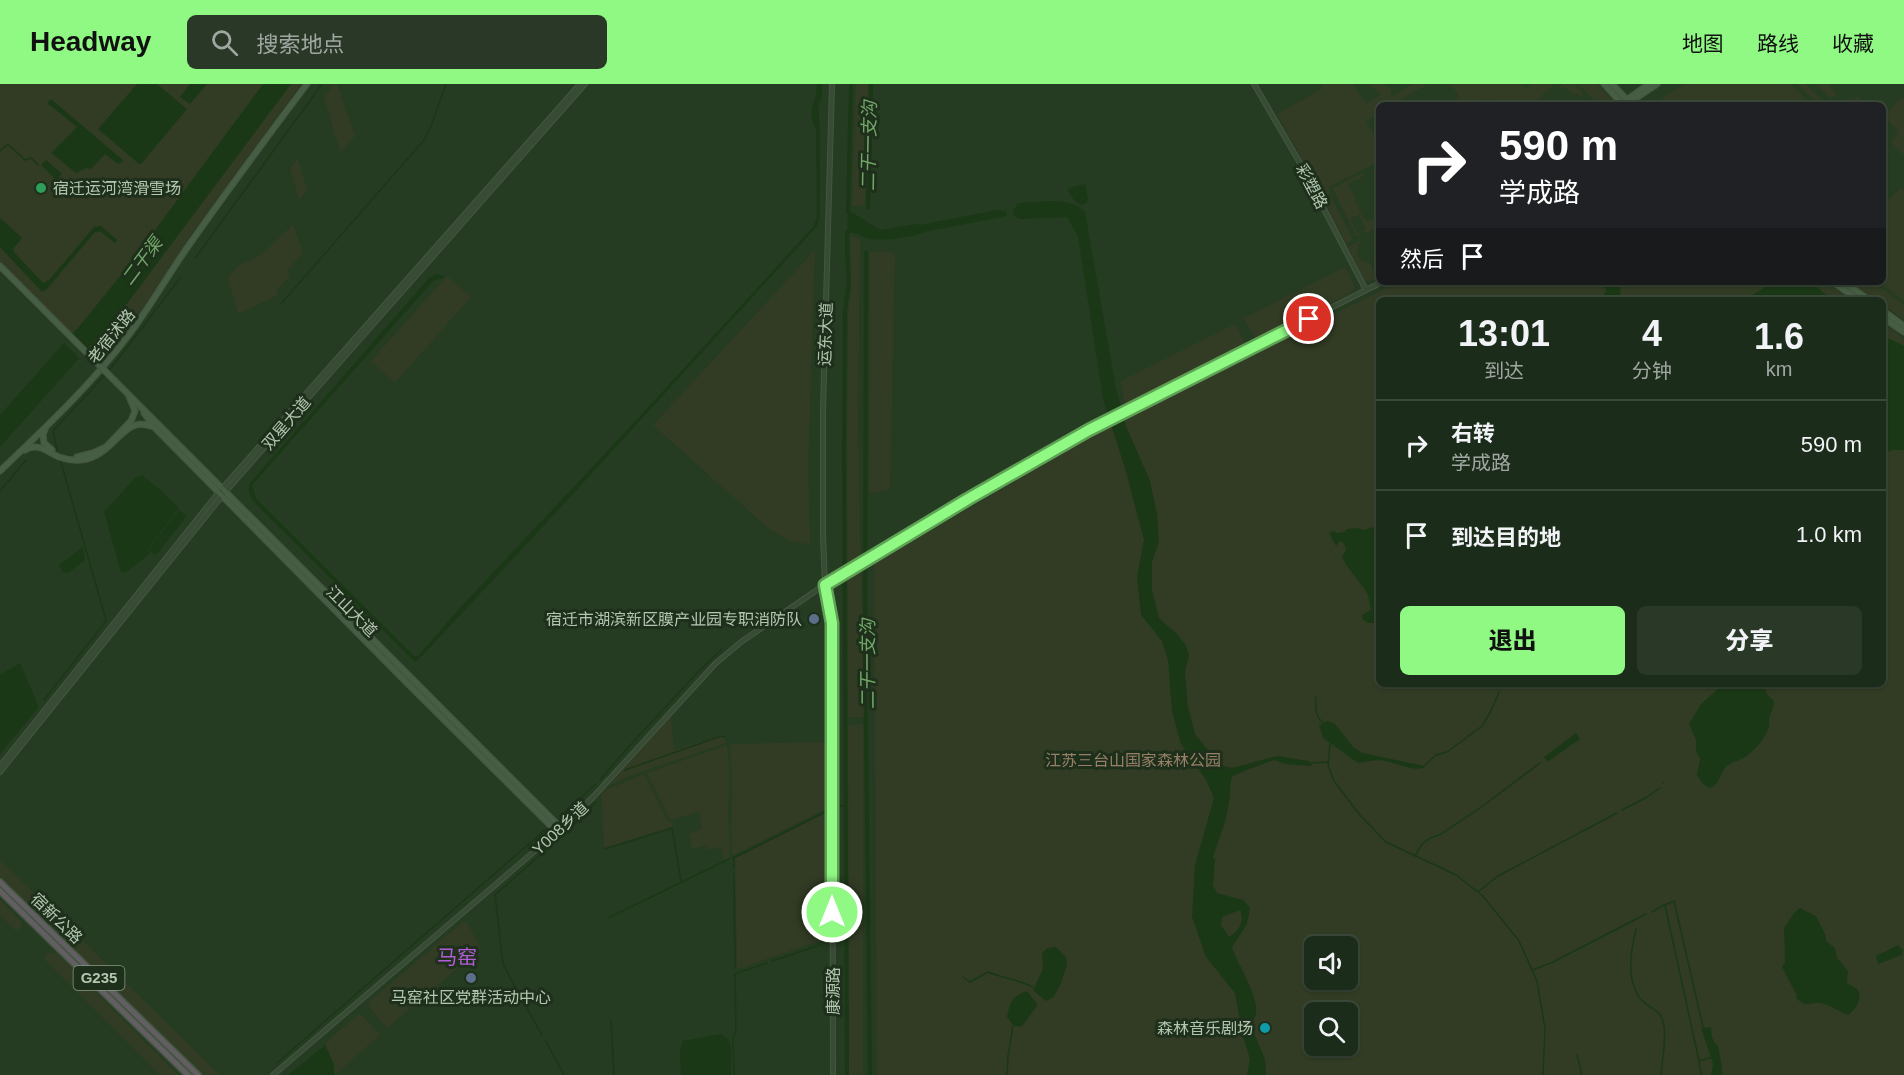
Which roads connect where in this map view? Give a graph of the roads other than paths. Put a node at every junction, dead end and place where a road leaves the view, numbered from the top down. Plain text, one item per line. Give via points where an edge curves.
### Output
1 (307, 84) edge
2 (580, 84) edge
3 (585, 84) edge
4 (832, 84) edge
5 (1254, 84) edge
6 (1604, 84) edge
7 (1612, 84) edge
8 (1649, 84) edge
9 (1657, 84) edge
10 (1626, 102) edge
11 (1626, 102) edge
12 (1628, 102) edge
13 (1629, 102) edge
14 (0, 266) edge
15 (1376, 285) edge
16 (1837, 285) edge
17 (1848, 285) edge
18 (1365, 290) junction
19 (1854, 297) edge
20 (1865, 297) edge
21 (1886, 313) edge
22 (1886, 320) edge
23 (1904, 326) edge
24 (1904, 333) edge
25 (128, 393) junction
26 (136, 401) junction
27 (49, 425) junction
28 (155, 428) junction
29 (29, 444) junction
30 (48, 448) junction
31 (16, 456) junction
32 (0, 471) edge
33 (223, 492) junction
34 (825, 585) junction
35 (0, 766) edge
36 (0, 772) edge
37 (559, 830) junction
38 (0, 882) edge
39 (0, 891) edge
40 (188, 1075) edge
41 (198, 1075) edge
42 (273, 1075) edge
43 (833, 1075) edge

1 - 27 main road, 老宿沭路 via 187,248 127,338
2 - 33 street, 双星大道
3 - 33 street, 双星大道
4 - 34 street, 运东大道 via 823,411
5 - 18 street, 彩塑路 via 1300,163
6 - 10 main road
7 - 11 main road
8 - 12 main road
9 - 13 main road
14 - 25 main road, 江山大道, bridge
15 - 18 street, Y008乡道
16 - 19 main road
17 - 20 main road
18 - 34 street, Y008乡道 via 1107,421
21 - 23 main road
22 - 24 main road
25 - 26 main road, 江山大道
25 - 30 main road via 134,416 106,447 76,457
26 - 28 main road, 江山大道
26 - 33 main road, 江山大道
27 - 29 main road, 老宿沭路
27 - 30 main road via 43,434
28 - 31 main road via 134,425 109,448 86,459 66,459 34,446
28 - 33 main road, 江山大道
29 - 30 main road
29 - 31 main road, 老宿沭路
31 - 32 main road, 老宿沭路
33 - 35 street, 双星大道
33 - 36 street, 双星大道
33 - 37 main road, 江山大道
34 - 37 street, Y008乡道 via 715,664
34 - 43 street, 康源路 via 832,623
37 - 42 street, Y008乡道
38 - 41 highway, 宿新公路 / G235
39 - 40 highway, 宿新公路 / G235

